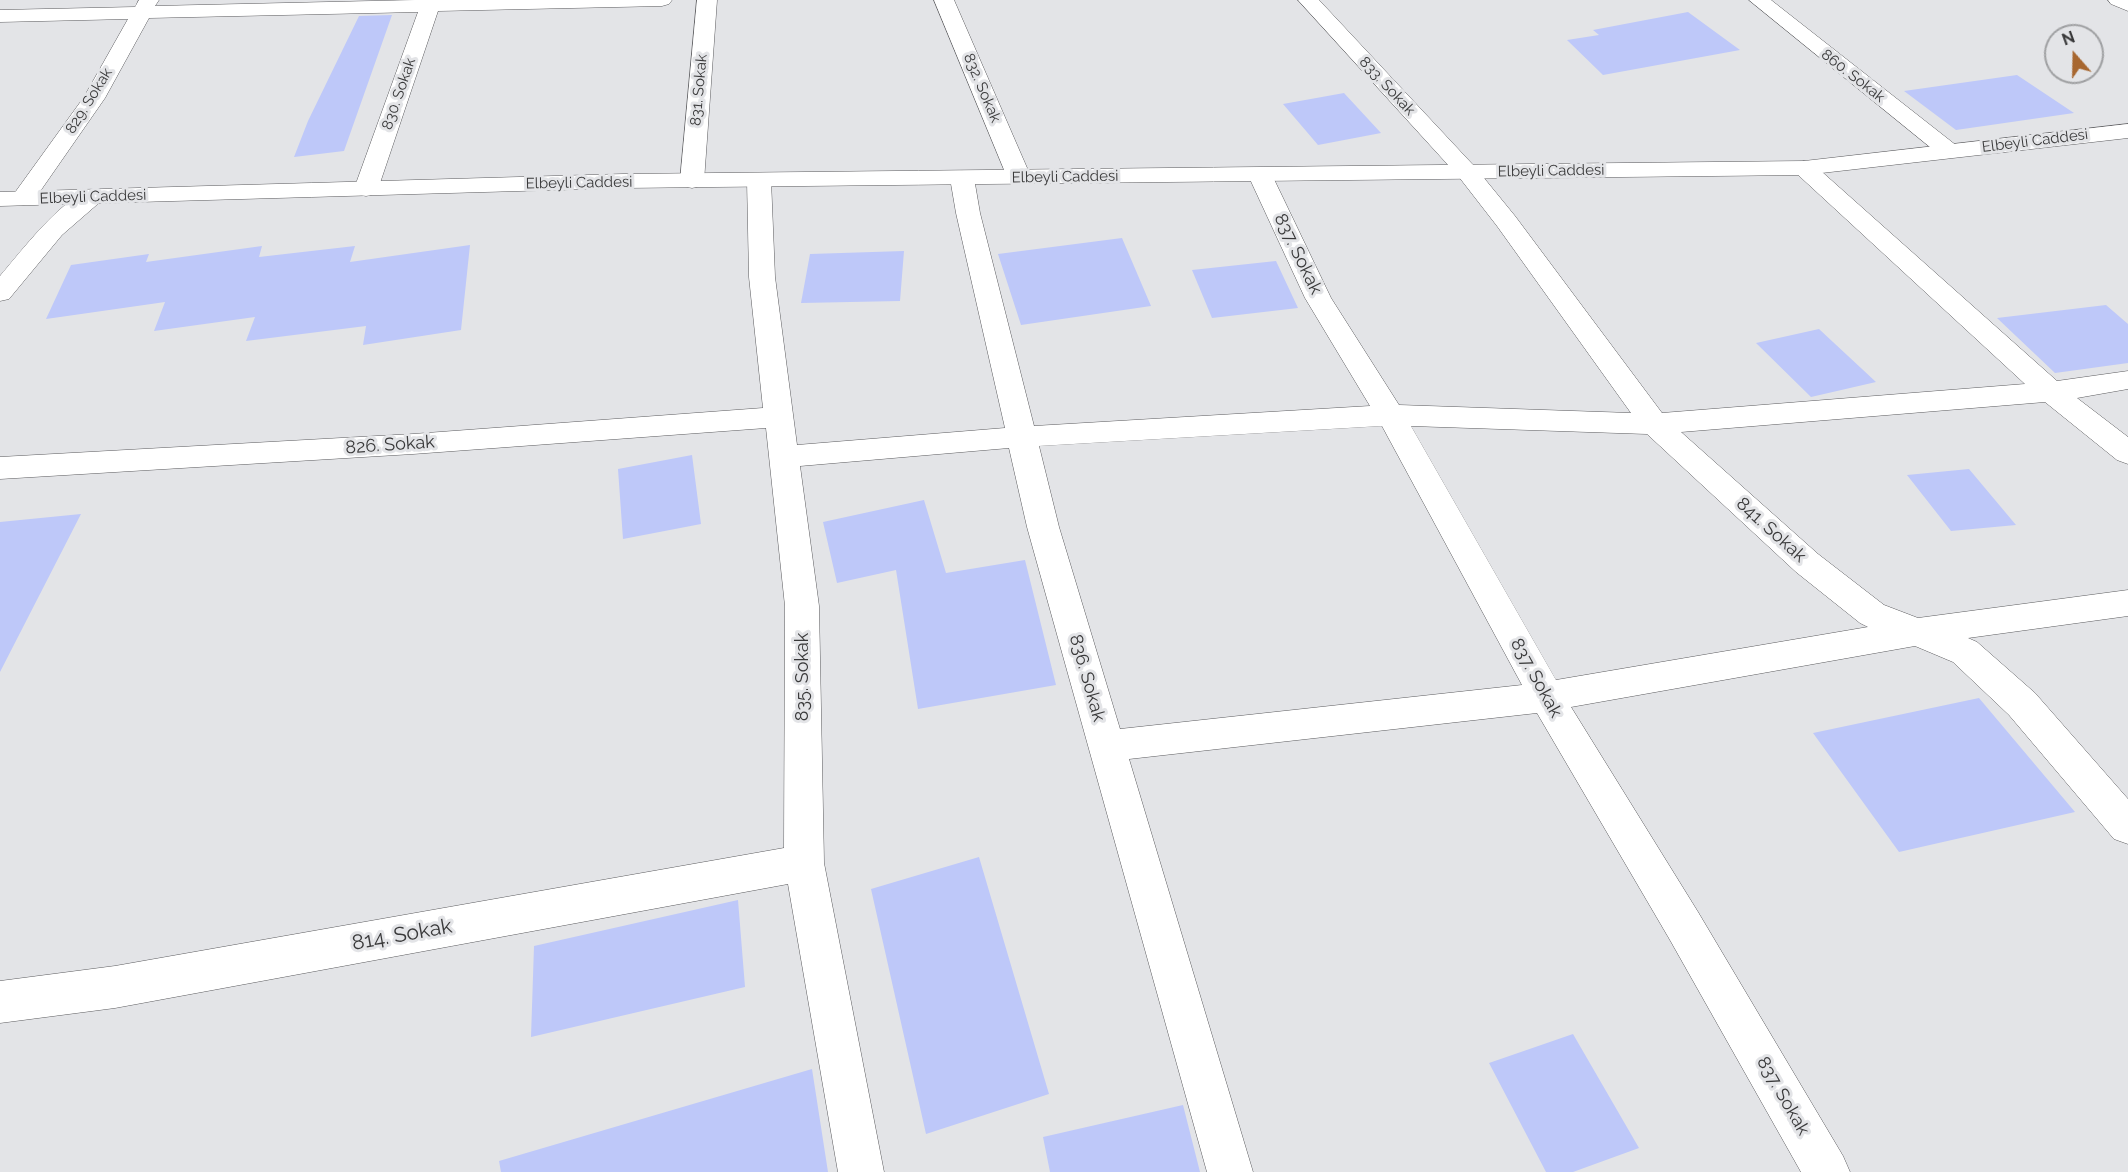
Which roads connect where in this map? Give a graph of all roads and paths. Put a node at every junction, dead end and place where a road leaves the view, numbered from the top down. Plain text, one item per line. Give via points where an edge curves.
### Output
1 (662, 0) edge
2 (707, 0) edge
3 (944, 0) edge
4 (1308, 0) edge
5 (1759, 0) edge
6 (2118, 0) edge
7 (431, 2) edge
8 (2128, 5) edge
9 (145, 6) edge
10 (0, 16) edge
11 (2128, 131) edge
12 (1949, 151) junction
13 (1804, 168) junction
14 (1467, 172) junction
15 (1260, 175) junction
16 (1019, 177) junction
17 (962, 178) junction
18 (759, 180) junction
19 (692, 181) junction
20 (366, 189) junction
21 (91, 197) junction
22 (11, 199) edge
23 (0, 293) edge
24 (2128, 380) edge
25 (2051, 392) junction
26 (1390, 415) junction
27 (779, 417) junction
28 (1654, 424) junction
29 (1022, 437) junction
30 (2128, 453) edge
31 (784, 457) junction
32 (0, 468) edge
33 (2128, 603) edge
34 (1917, 632) junction
35 (1546, 698) junction
36 (1107, 746) junction
37 (2128, 827) edge
38 (804, 863) junction
39 (0, 1002) edge
40 (861, 1172) edge
41 (1230, 1172) edge
42 (1827, 1172) edge

1 - 7 street
2 - 19 street, 831. Sokak
3 - 16 street, 832. Sokak
4 - 14 street, 833. Sokak
5 - 12 street, 860. Sokak
6 - 8 street
7 - 9 street
7 - 20 street, 830. Sokak
9 - 10 street
9 - 22 street, 829. Sokak via 94,98
11 - 12 street, Elbeyli Caddesi
12 - 13 street, Elbeyli Caddesi
13 - 14 street, Elbeyli Caddesi
13 - 25 street
14 - 15 street, Elbeyli Caddesi
14 - 28 street, 841. Sokak
15 - 16 street, Elbeyli Caddesi
15 - 26 street, 837. Sokak via 1318,298
16 - 17 street, Elbeyli Caddesi
17 - 18 street, Elbeyli Caddesi
17 - 29 street, 836. Sokak
18 - 19 street, Elbeyli Caddesi
18 - 27 street, 835. Sokak via 762,277
19 - 20 street, Elbeyli Caddesi
20 - 21 street, Elbeyli Caddesi
21 - 22 street, Elbeyli Caddesi
21 - 23 street via 53,230
24 - 25 street
25 - 28 street
25 - 30 street
26 - 28 street
26 - 29 street
26 - 35 street, 837. Sokak
27 - 31 street, 835. Sokak
27 - 32 street, 826. Sokak via 413,444
28 - 34 street, 841. Sokak via 1807,563 1872,615
29 - 31 street
29 - 36 street, 836. Sokak via 1043,527
31 - 38 street, 835. Sokak via 802,606
33 - 34 street
34 - 35 street
34 - 37 street, 841. Sokak via 1965,652 2022,704
35 - 36 street
35 - 42 street, 837. Sokak
36 - 41 street, 836. Sokak
38 - 39 street, 814. Sokak via 115,987
38 - 40 street, 835. Sokak

